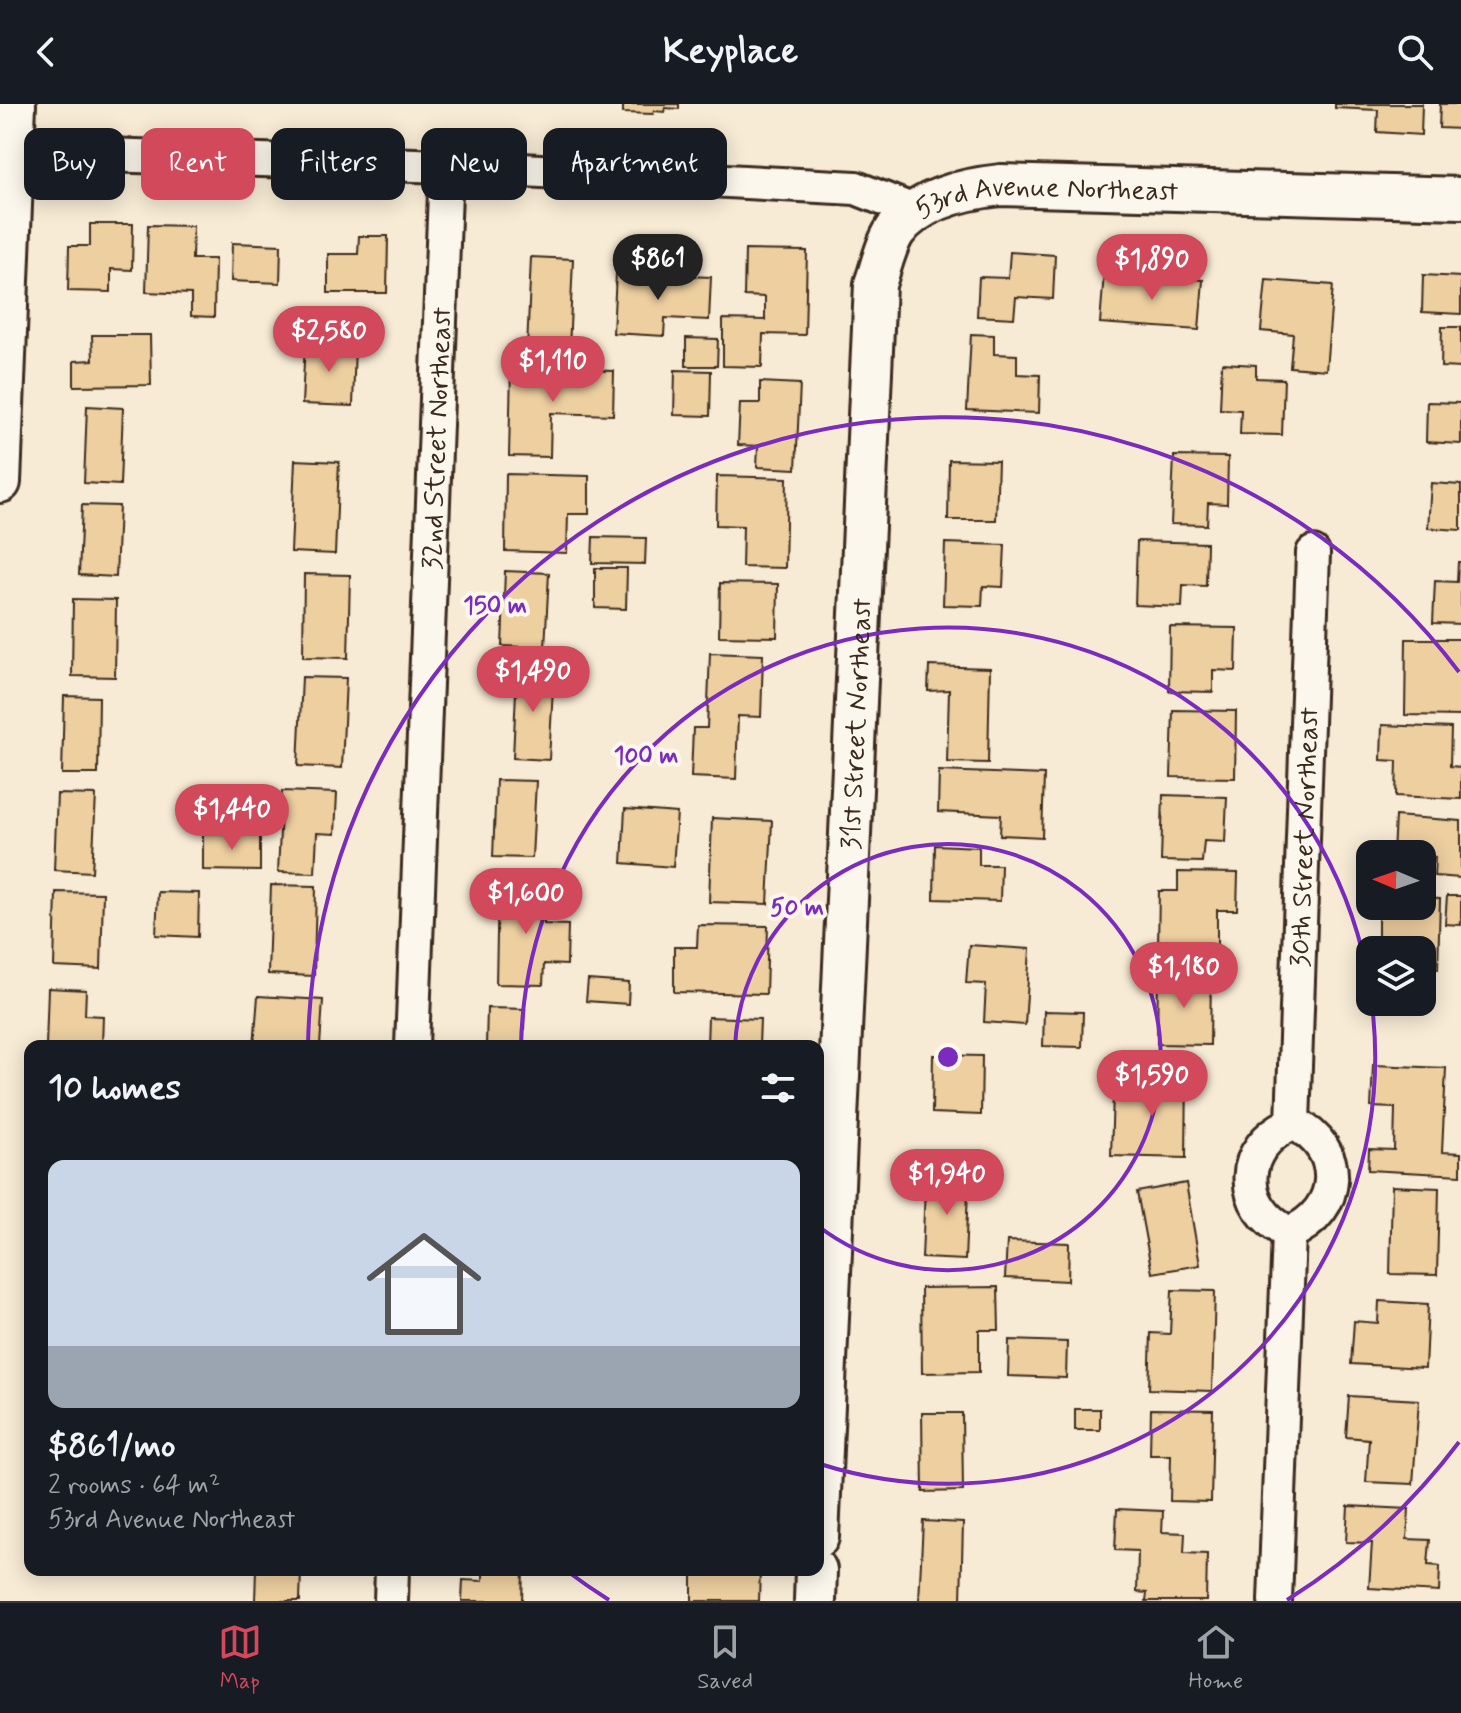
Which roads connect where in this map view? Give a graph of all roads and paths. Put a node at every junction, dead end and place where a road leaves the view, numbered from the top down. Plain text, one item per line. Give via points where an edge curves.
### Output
1 (15, 104) edge
2 (13, 152) junction
3 (421, 165) edge
4 (527, 170) edge
5 (1461, 198) edge
6 (445, 200) edge
7 (914, 211) junction
8 (1, 433) edge
9 (0, 482) edge
10 (1313, 553) dead end
11 (412, 1040) edge
12 (1293, 1123) junction
13 (1289, 1233) junction
14 (824, 1405) edge
15 (392, 1576) edge
16 (816, 1576) edge
17 (391, 1601) edge
18 (815, 1601) edge
19 (1275, 1601) edge

1 - 2 street
2 - 3 street, 53rd Avenue Northeast
2 - 8 street
4 - 7 street, 53rd Avenue Northeast via 856,188
5 - 7 street, 53rd Avenue Northeast via 1001,185 950,195
6 - 11 street, 32nd Street Northeast
7 - 14 street, 31st Street Northeast via 893,233 875,284
8 - 9 street
10 - 12 street, 30th Street Northeast
12 - 13 street via 1322,1146 1331,1183 1312,1220
12 - 13 street via 1279,1128 1259,1148 1250,1176 1256,1205
13 - 19 street
15 - 17 street
16 - 18 street

